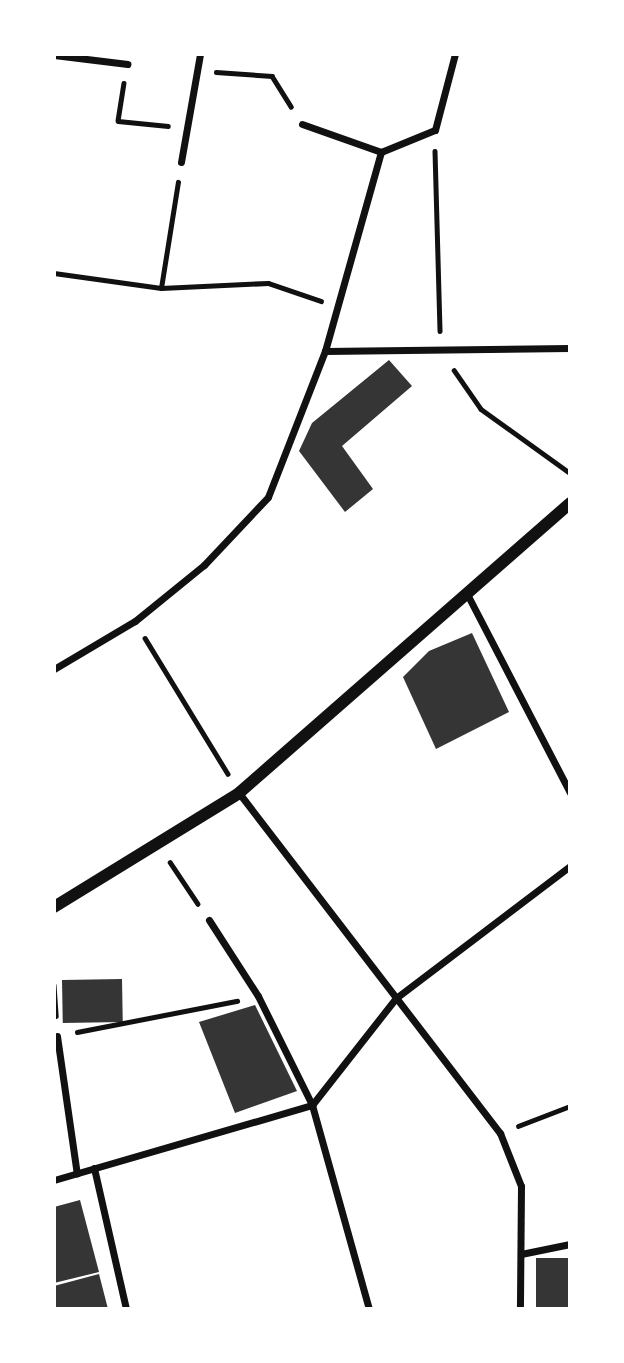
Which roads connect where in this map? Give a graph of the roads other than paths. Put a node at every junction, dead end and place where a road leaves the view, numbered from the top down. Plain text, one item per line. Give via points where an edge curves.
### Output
1 (200, 54) edge
2 (456, 54) edge
3 (54, 55) edge
4 (127, 64) road end
5 (302, 124) road end
6 (381, 152) junction
7 (181, 162) road end
8 (570, 348) edge
9 (326, 351) junction
10 (570, 503) edge
11 (465, 591) junction
12 (54, 669) edge
13 (239, 793) junction
14 (570, 793) edge
15 (570, 866) edge
16 (54, 907) edge
17 (209, 920) road end
18 (396, 998) junction
19 (57, 1036) road end
20 (59, 1091) edge
21 (312, 1105) junction
22 (94, 1168) junction
23 (77, 1174) junction
24 (54, 1180) edge
25 (570, 1244) edge
26 (521, 1254) junction
27 (126, 1309) edge
28 (369, 1309) edge
29 (520, 1309) edge

1 - 7 street
2 - 6 street via 435,130
3 - 4 street
5 - 6 street
6 - 9 street
8 - 9 street
9 - 12 street via 268,497 204,565 135,621
10 - 11 street
11 - 13 street
11 - 14 street
13 - 16 street
13 - 18 street
15 - 18 street
17 - 21 street via 258,996
18 - 21 street
18 - 26 street via 500,1133 521,1186
19 - 20 street
20 - 23 street
21 - 22 street
21 - 28 street
22 - 23 street
22 - 27 street
23 - 24 street
25 - 26 street
26 - 29 street

